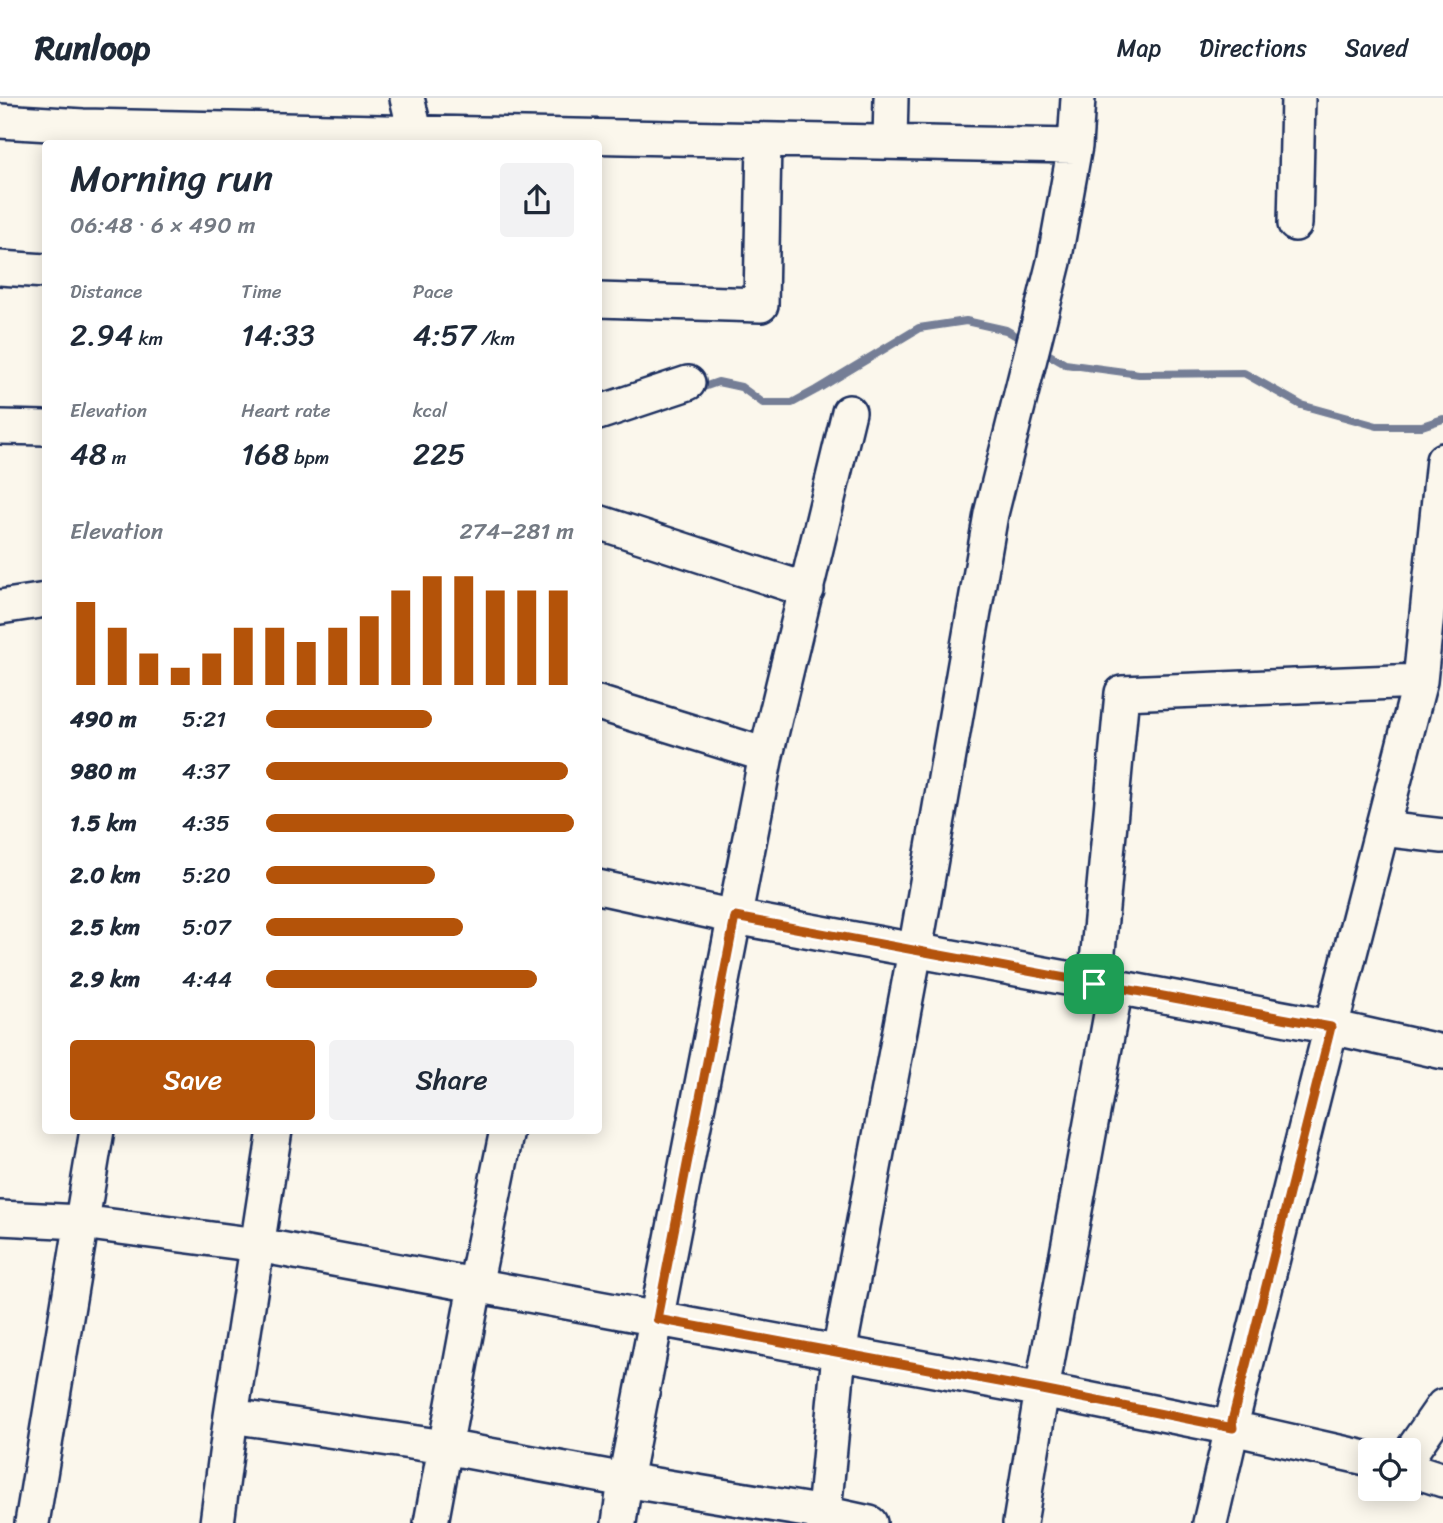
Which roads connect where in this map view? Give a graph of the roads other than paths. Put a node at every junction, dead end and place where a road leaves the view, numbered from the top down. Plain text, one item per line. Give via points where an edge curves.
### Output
1 (407, 98) edge
2 (891, 98) edge
3 (1078, 98) edge
4 (1298, 98) edge
5 (0, 121) edge
6 (415, 137) edge
7 (764, 139) junction
8 (890, 142) junction
9 (1075, 145) junction
10 (1295, 224) dead end
11 (0, 268) edge
12 (42, 271) edge
13 (602, 300) edge
14 (688, 383) dead end
15 (602, 412) edge
16 (849, 412) dead end
17 (0, 427) edge
18 (42, 428) edge
19 (1443, 460) edge
20 (602, 523) edge
21 (807, 590) junction
22 (42, 601) edge
23 (0, 607) edge
24 (1420, 681) junction
25 (602, 704) edge
26 (766, 755) junction
27 (1382, 830) junction
28 (1443, 836) edge
29 (602, 888) edge
30 (735, 917) junction
31 (915, 951) junction
32 (1105, 986) junction
33 (1331, 1027) junction
34 (1443, 1052) edge
35 (96, 1134) edge
36 (274, 1134) edge
37 (506, 1134) edge
38 (0, 1218) edge
39 (82, 1222) junction
40 (258, 1245) junction
41 (475, 1286) junction
42 (657, 1319) junction
43 (839, 1353) junction
44 (1042, 1390) junction
45 (1443, 1406) edge
46 (231, 1416) junction
47 (1233, 1428) junction
48 (1421, 1438) edge
49 (444, 1447) junction
50 (1358, 1456) edge
51 (1421, 1473) edge
52 (625, 1480) junction
53 (1443, 1480) edge
54 (823, 1518) edge
55 (32, 1523) edge
56 (217, 1523) edge
57 (431, 1523) edge
58 (619, 1523) edge
59 (870, 1523) edge
60 (1020, 1523) edge
61 (1210, 1523) edge

1 - 6 street
2 - 8 street
3 - 9 street
4 - 10 street
5 - 6 street
6 - 7 street
7 - 8 street
7 - 13 street via 761,305
8 - 9 street
9 - 31 street via 1054,262 991,514
11 - 12 street
14 - 15 street
16 - 21 street
17 - 18 street
19 - 24 street
20 - 21 street
21 - 26 street
22 - 23 street
24 - 27 street
24 - 32 street via 1122,693
25 - 26 street
26 - 30 street
27 - 28 street
27 - 33 street
29 - 30 street
30 - 31 street
30 - 42 street
31 - 32 street
31 - 43 street
32 - 33 street
32 - 44 street
33 - 34 street
33 - 47 street
35 - 39 street
36 - 40 street
37 - 41 street
38 - 39 street
39 - 40 street
39 - 55 street
40 - 41 street
40 - 46 street
41 - 42 street
41 - 49 street
42 - 43 street
42 - 52 street
43 - 44 street
43 - 54 street
44 - 47 street
44 - 60 street
45 - 48 street
46 - 49 street
46 - 56 street
47 - 50 street
47 - 61 street
49 - 52 street
49 - 57 street
51 - 53 street
52 - 54 street
52 - 58 street
54 - 59 street

